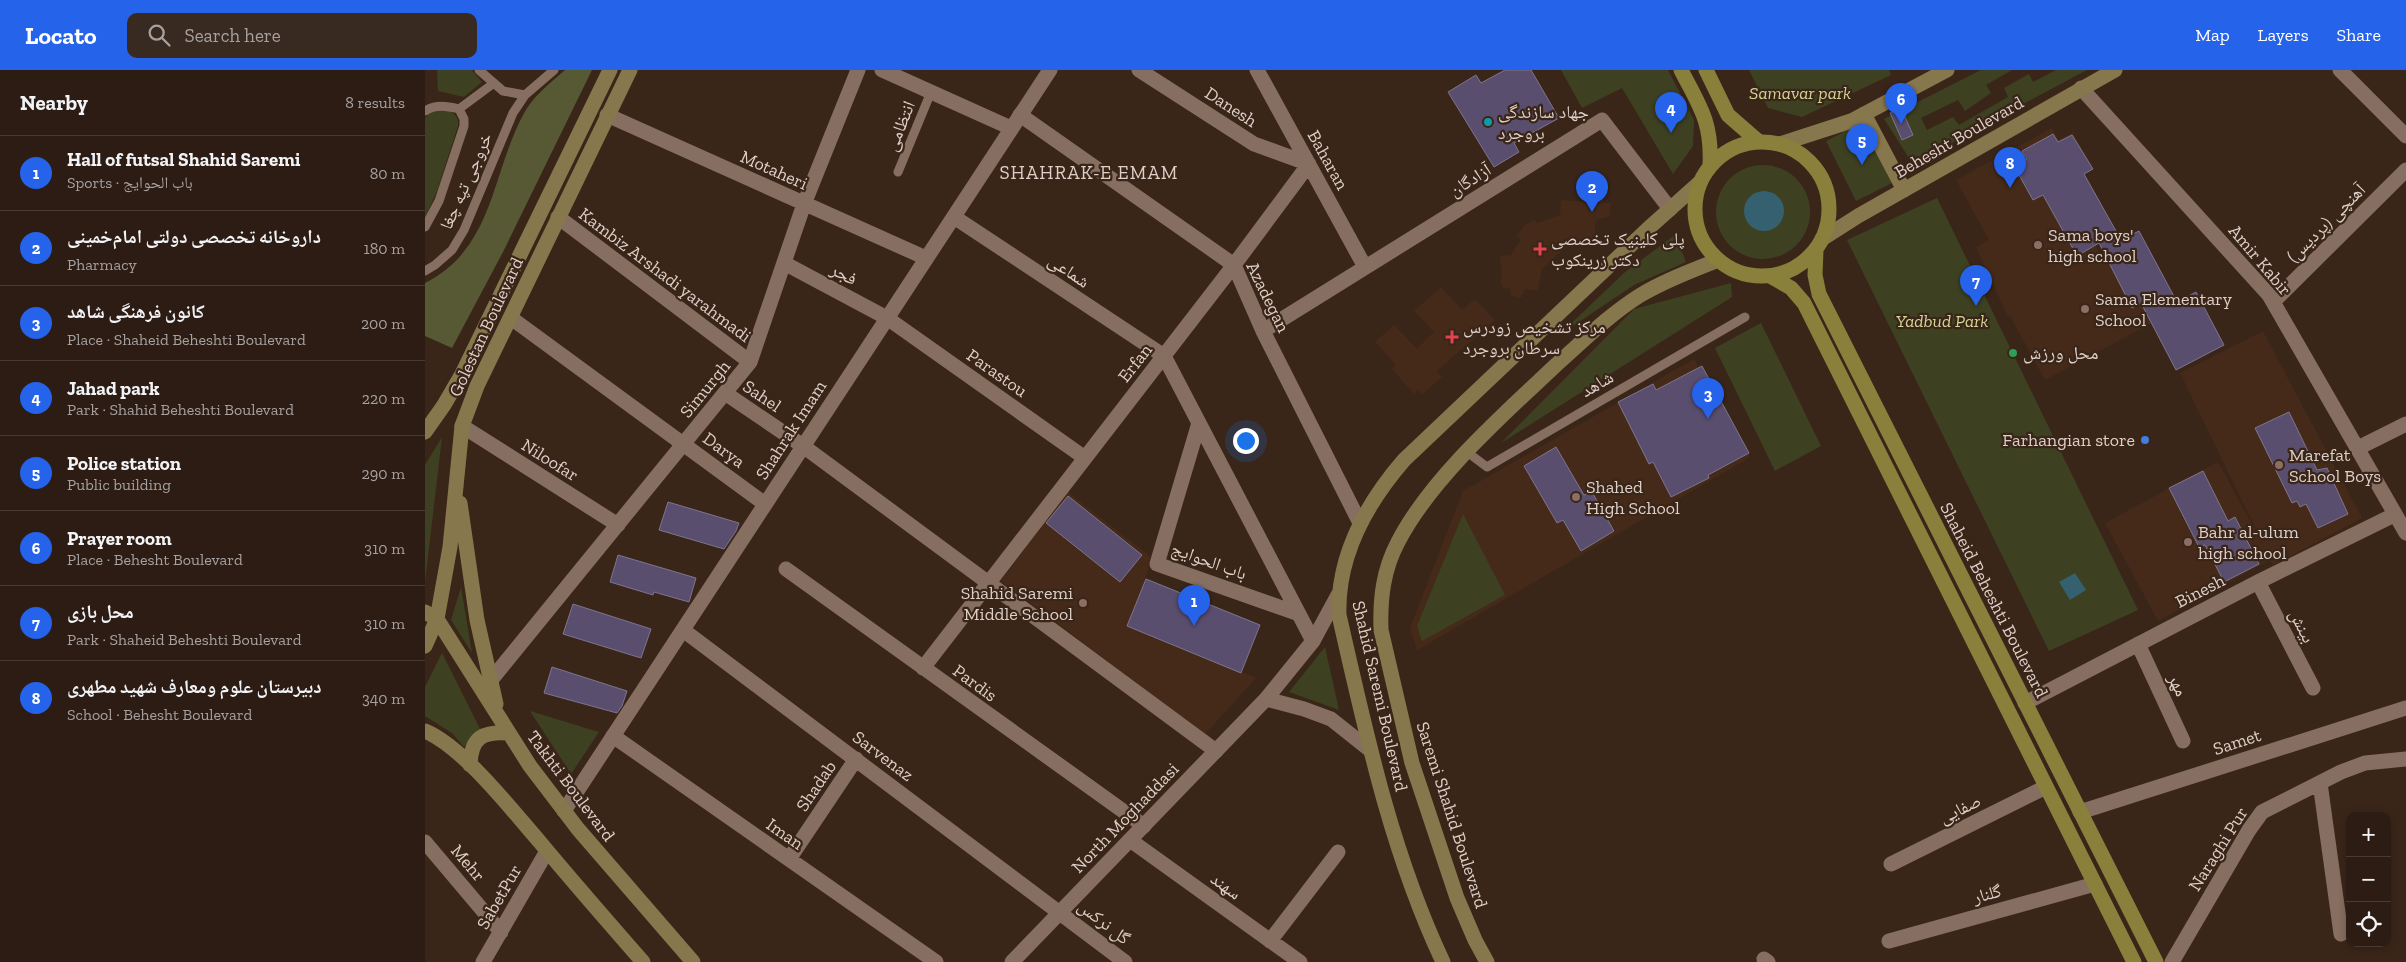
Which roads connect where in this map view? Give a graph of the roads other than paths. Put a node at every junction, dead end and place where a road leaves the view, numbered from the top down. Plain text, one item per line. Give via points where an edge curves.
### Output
1 (479, 70) edge
2 (554, 70) edge
3 (610, 70) edge
4 (630, 70) edge
5 (858, 70) edge
6 (1049, 70) edge
7 (1139, 70) edge
8 (1257, 70) edge
9 (1681, 70) edge
10 (1706, 70) edge
11 (1947, 70) edge
12 (2115, 70) edge
13 (2341, 70) edge
14 (885, 71) edge
15 (494, 83) junction
16 (2081, 88) junction
17 (931, 92) junction
18 (525, 96) junction
19 (459, 109) junction
20 (425, 111) edge
21 (1864, 114) junction
22 (607, 115) junction
23 (1020, 115) junction
24 (1011, 128) junction
25 (2406, 136) edge
26 (1759, 142) junction
27 (1780, 144) junction
28 (1309, 164) junction
29 (1710, 165) junction
30 (2406, 170) edge
31 (898, 172) dead end
32 (1699, 183) junction
33 (1904, 190) junction
34 (804, 204) junction
35 (1670, 209) junction
36 (558, 216) junction
37 (954, 216) junction
38 (425, 227) edge
39 (1819, 245) junction
40 (926, 258) junction
41 (1718, 260) junction
42 (784, 263) junction
43 (1234, 265) junction
44 (1365, 268) junction
45 (425, 271) edge
46 (1770, 276) junction
47 (2273, 302) junction
48 (1745, 317) dead end
49 (511, 318) junction
50 (887, 318) junction
51 (1263, 331) junction
52 (1164, 356) junction
53 (750, 362) junction
54 (725, 393) junction
55 (1199, 423) junction
56 (2406, 424) edge
57 (462, 426) junction
58 (425, 432) edge
59 (684, 444) junction
60 (803, 446) junction
61 (2358, 448) junction
62 (1467, 452) junction
63 (1085, 458) junction
64 (456, 471) junction
65 (765, 504) junction
66 (2394, 515) junction
67 (1360, 522) junction
68 (619, 525) junction
69 (2406, 533) edge
70 (786, 569) dead end
71 (2258, 582) junction
72 (989, 583) junction
73 (1338, 595) junction
74 (1299, 614) junction
75 (431, 615) edge
76 (683, 630) junction
77 (1313, 641) junction
78 (2138, 644) junction
79 (425, 646) edge
80 (923, 668) junction
81 (491, 680) junction
82 (2313, 688) dead end
83 (1266, 699) junction
84 (2025, 703) junction
85 (2406, 708) edge
86 (500, 717) junction
87 (425, 731) edge
88 (509, 733) junction
89 (613, 736) junction
90 (2183, 741) dead end
91 (1216, 750) junction
92 (1370, 750) junction
93 (857, 759) junction
94 (2406, 759) edge
95 (469, 765) junction
96 (2319, 783) junction
97 (2046, 787) junction
98 (564, 811) junction
99 (2080, 812) junction
100 (1144, 826) junction
101 (1130, 840) junction
102 (425, 842) edge
103 (547, 851) junction
104 (1338, 852) dead end
105 (789, 859) junction
106 (1891, 864) dead end
107 (2095, 884) junction
108 (1060, 912) junction
109 (501, 932) junction
110 (2341, 934) dead end
111 (1889, 940) dead end
112 (1270, 941) junction
113 (483, 962) edge
114 (643, 962) edge
115 (693, 962) edge
116 (936, 962) edge
117 (1012, 962) edge
118 (1125, 962) edge
119 (1300, 962) edge
120 (1443, 962) edge
121 (1487, 962) edge
122 (2134, 962) edge
123 (2156, 962) edge
124 (2172, 962) edge

1 - 15 lane
2 - 18 lane, خروجی تپه چغا
3 - 58 main road, Golestan Boulevard via 462,374
4 - 22 main road, Golestan Boulevard
5 - 34 street, Simurgh
6 - 23 street, Shahrak Imam
7 - 28 street, Danesh via 1254,144
8 - 28 street, Baharan
9 - 29 main road via 1708,124
10 - 26 main road via 1728,115
11 - 21 main road
12 - 16 main road, Behesht Boulevard
13 - 25 street
14 - 17 street
15 - 18 lane via 503,91
15 - 19 lane
16 - 33 main road, Behesht Boulevard
16 - 47 street, Amir Kabir
17 - 24 street
17 - 31 lane, انتظامی
18 - 45 lane, خروجی تپه چغا via 513,113 464,230 452,250
19 - 20 lane via 446,106 431,107
19 - 38 lane via 464,126 439,201
21 - 27 main road
21 - 33 main road
22 - 34 street, Motaheri
22 - 36 main road, Golestan Boulevard
23 - 24 street, Shahrak Imam
23 - 43 street, Azadegan
24 - 37 street, Shahrak Imam
26 - 27 main road
26 - 29 main road via 1735,147
27 - 39 main road via 1796,150 1809,161 1827,190 1830,206 1828,223
28 - 43 street, Erfan
28 - 44 street, Baharan
29 - 32 main road
30 - 47 street, آهنچی (پردیس)
32 - 35 main road, Shahid Saremi Boulevard
32 - 41 main road via 1696,225
33 - 39 main road, Behesht Boulevard
34 - 40 street, Motaheri
34 - 42 street, Simurgh
35 - 44 street, آزادگان via 1602,120
35 - 67 main road, Shahid Saremi Boulevard via 1404,460
36 - 49 main road, Golestan Boulevard
36 - 53 street, Kambiz Arshadi yarahmadi
37 - 40 street, Shahrak Imam
37 - 52 street, شماعی
39 - 46 main road via 1803,263 1787,272
39 - 84 main road, Shaheid Beheshti Boulevard via 1815,275 1819,294
40 - 50 street, Shahrak Imam
41 - 46 main road via 1734,270
41 - 62 main road, Saremi Shahid Boulevard via 1639,296 1607,319
42 - 50 street, فجر
42 - 53 street, Simurgh
43 - 51 street, Azadegan
43 - 52 street, Erfan
44 - 51 street, آزادگان
46 - 97 main road, Shaheid Beheshti Boulevard via 1791,288 1805,304
47 - 61 street, Amir Kabir
48 - 62 lane, شاهد via 1487,467
49 - 57 main road, Golestan Boulevard via 477,386
49 - 59 street, Darya
50 - 60 street, Shahrak Imam
50 - 63 street, Parastou
51 - 67 street, Azadegan
52 - 55 street, باب الحوایج
52 - 63 street, Erfan
53 - 54 street, Simurgh
54 - 59 street, Simurgh
54 - 60 street, Sahel
55 - 74 street, باب الحوایج
55 - 74 street, باب الحوایج via 1157,564
56 - 61 street
57 - 64 main road, Golestan Boulevard
57 - 68 street, Niloofar
59 - 65 street, Darya
59 - 68 street, Simurgh
60 - 65 street, Shahrak Imam
60 - 72 street
61 - 66 street, Amir Kabir
62 - 121 main road, Saremi Shahid Boulevard via 1431,493 1397,543 1386,571 1380,608 1381,630 1413,763 1457,898
63 - 72 street, Erfan
64 - 75 main road, Golestan Boulevard via 450,547
64 - 81 main road via 477,620
65 - 76 street, Shahrak Imam
66 - 69 street, Amir Kabir
66 - 71 street, Binesh
67 - 73 main road, Shahid Saremi Boulevard
68 - 81 street, Simurgh
70 - 80 street, Pardis
71 - 78 street, Binesh
71 - 82 street, بینش
72 - 80 street, Erfan
72 - 91 street
73 - 77 street, North Moghaddasi
73 - 92 main road, Shahid Saremi Boulevard via 1339,615
74 - 77 street, باب الحوایج
75 - 79 main road, Golestan Boulevard
75 - 86 main road, Takhti Boulevard
76 - 89 street, Shahrak Imam
76 - 93 street, Sarvenaz
77 - 83 street, North Moghaddasi
78 - 84 street, Binesh
78 - 90 street, مهر
80 - 100 street, Pardis
81 - 86 main road
83 - 91 street, North Moghaddasi
83 - 92 street via 1331,719
84 - 99 main road, Shaheid Beheshti Boulevard
85 - 99 street, Samet
86 - 88 main road, Takhti Boulevard
87 - 95 main road via 451,746
88 - 95 main road via 482,736 471,751
88 - 98 main road, Takhti Boulevard
89 - 98 street, Shahrak Imam
89 - 105 street, Iman
91 - 100 street, North Moghaddasi
92 - 120 main road, Shahid Saremi Boulevard via 1410,884
93 - 105 street, Shadab
93 - 108 street, Sarvenaz
94 - 96 street, Naraghi Pur via 2365,763
95 - 103 main road
96 - 110 street
96 - 124 street, Naraghi Pur via 2262,812
97 - 106 street, صفایی
97 - 107 main road, Shaheid Beheshti Boulevard
98 - 115 main road, Takhti Boulevard
99 - 123 main road, Shaheid Beheshti Boulevard
100 - 101 street, North Moghaddasi
101 - 108 street, North Moghaddasi
101 - 112 street, سهند
102 - 109 street, Mehr
103 - 109 street, SabetPur
103 - 114 main road
104 - 112 street
105 - 116 street, Iman
107 - 111 street, گلنار
107 - 122 main road, Shaheid Beheshti Boulevard
108 - 117 street, North Moghaddasi
108 - 118 street, گل نرکس
109 - 113 street, SabetPur
112 - 119 street, سهند

